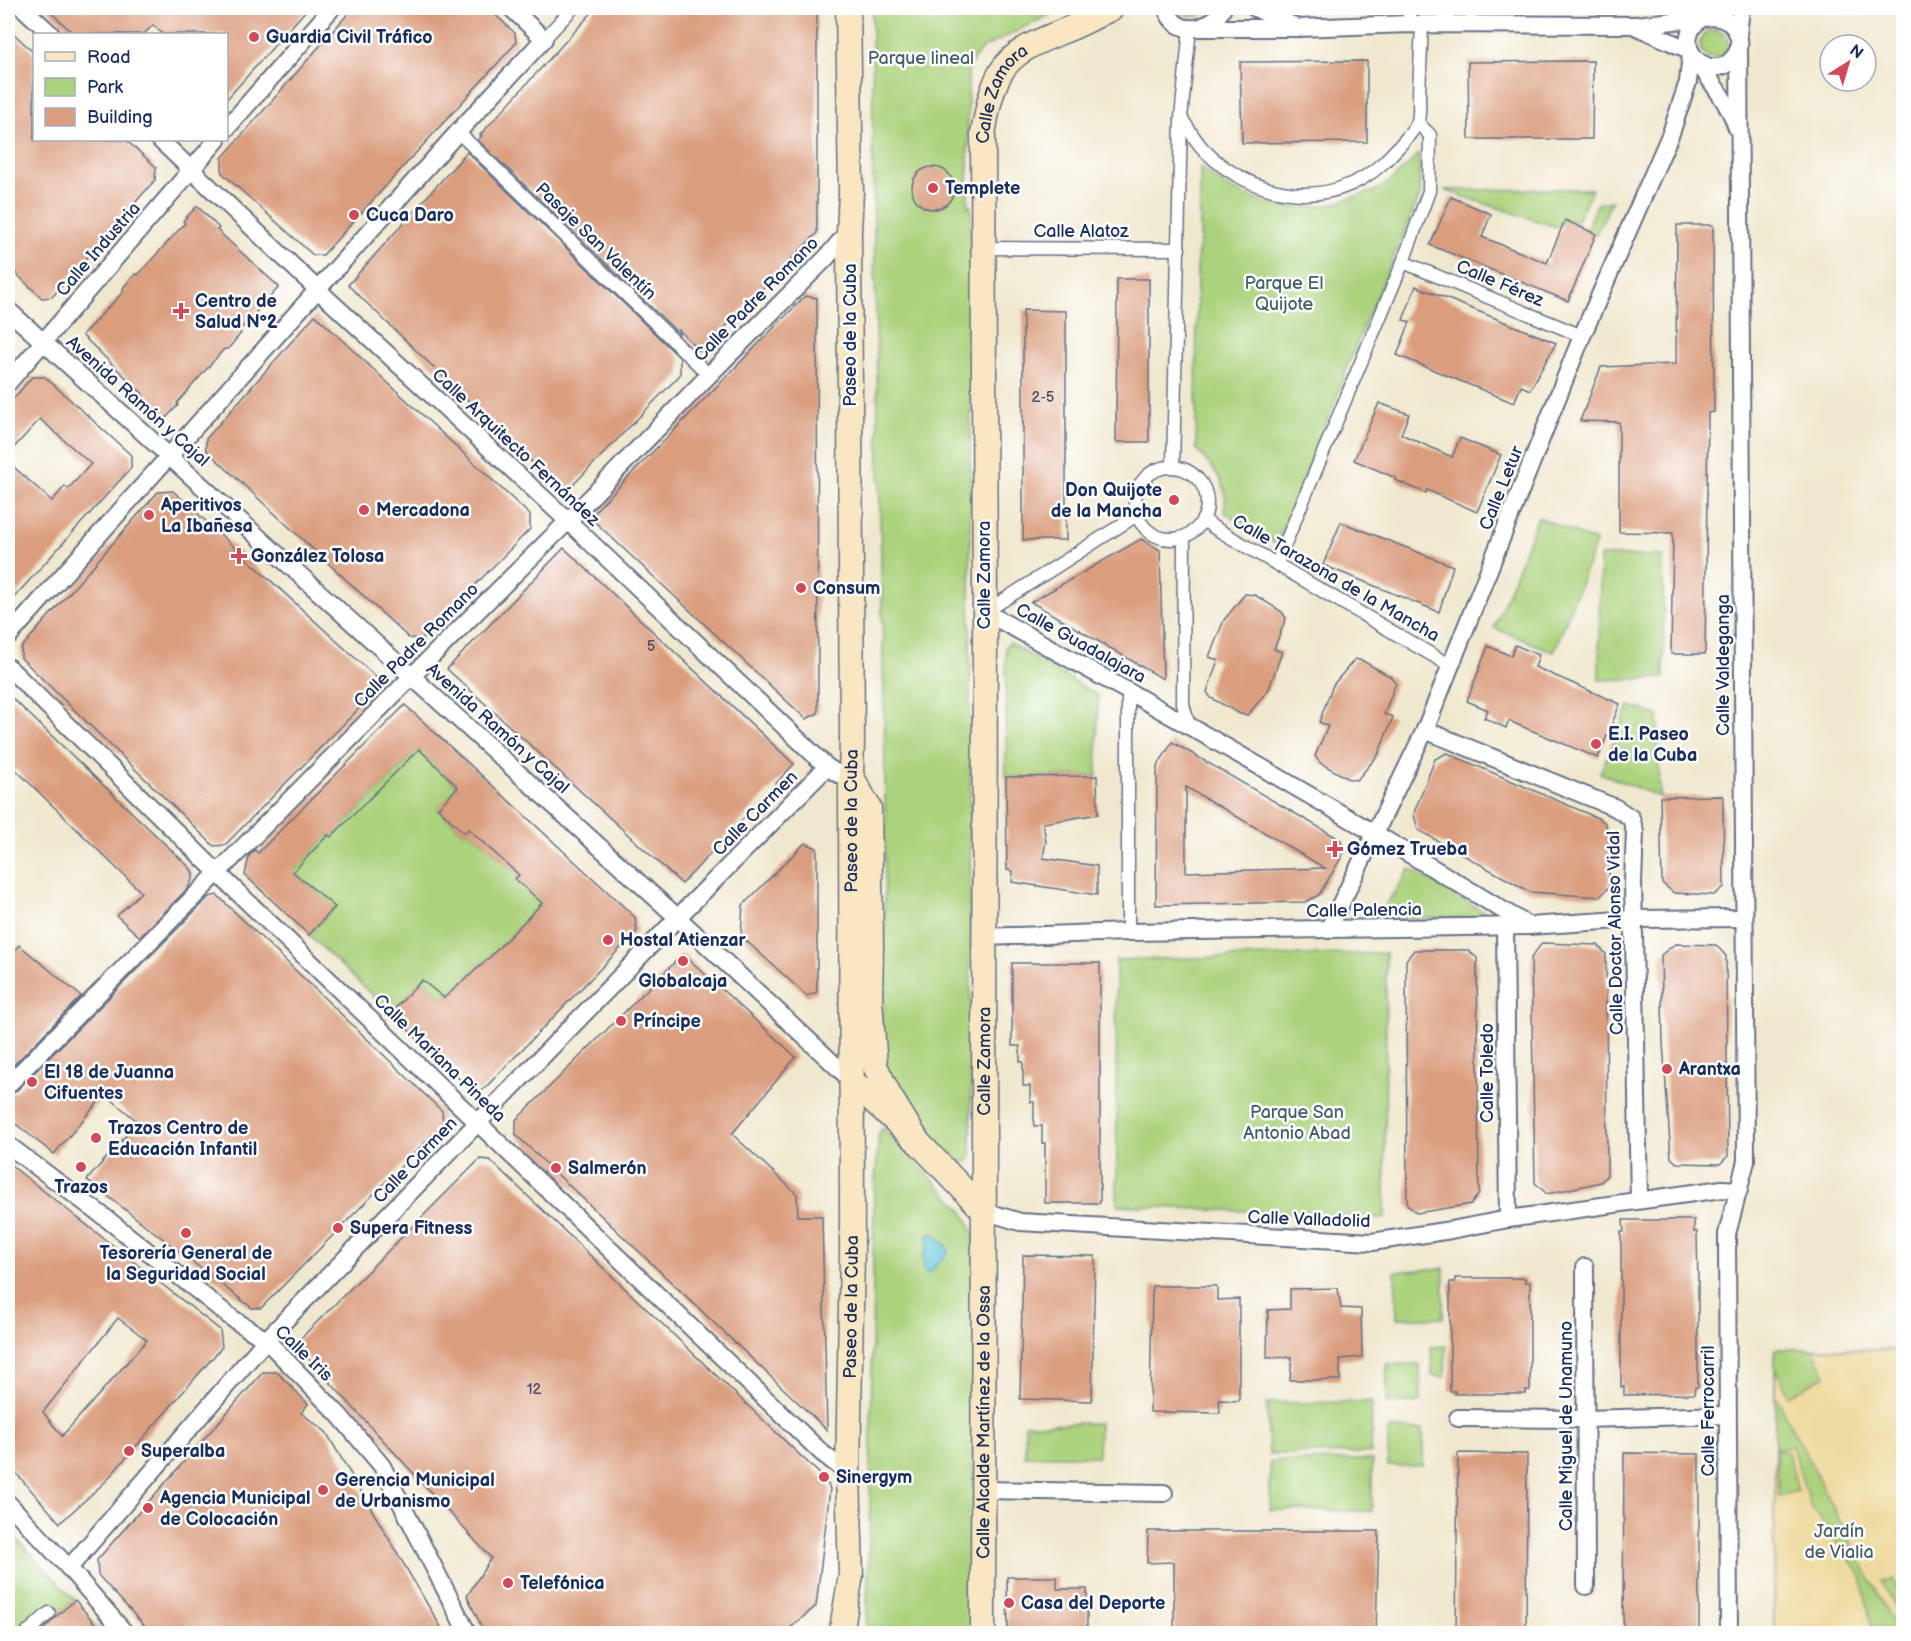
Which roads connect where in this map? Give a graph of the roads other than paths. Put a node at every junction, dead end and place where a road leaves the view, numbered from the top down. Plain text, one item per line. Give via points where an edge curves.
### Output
1 (23, 8) edge
2 (332, 8) edge
3 (511, 8) edge
4 (573, 8) edge
5 (848, 8) edge
6 (1112, 8) edge
7 (1166, 8) edge
8 (1222, 8) edge
9 (1256, 8) edge
10 (1741, 8) edge
11 (1704, 15) edge
12 (1413, 19) edge
13 (1635, 26) junction
14 (1194, 28) junction
15 (1297, 28) junction
16 (50, 33) edge
17 (544, 39) junction
18 (1739, 39) junction
19 (1693, 56) junction
20 (1181, 118) junction
21 (1418, 123) junction
22 (228, 127) edge
23 (459, 132) junction
24 (1741, 140) junction
25 (161, 141) edge
26 (216, 141) edge
27 (191, 170) junction
28 (849, 231) junction
29 (983, 248) junction
30 (1179, 249) junction
31 (1403, 262) junction
32 (318, 290) junction
33 (8, 310) edge
34 (1582, 336) junction
35 (44, 341) junction
36 (709, 375) junction
37 (8, 383) edge
38 (170, 456) junction
39 (1173, 467) junction
40 (1137, 515) junction
41 (1203, 519) junction
42 (568, 521) junction
43 (1185, 537) junction
44 (1277, 563) junction
45 (985, 612) junction
46 (8, 637) edge
47 (1451, 666) junction
48 (8, 667) edge
49 (412, 676) junction
50 (1128, 692) junction
51 (1189, 726) junction
52 (1425, 730) junction
53 (827, 767) junction
54 (851, 775) junction
55 (1375, 833) junction
56 (218, 873) junction
57 (678, 918) junction
58 (1743, 918) junction
59 (1635, 920) junction
60 (1529, 926) junction
61 (1505, 927) junction
62 (1328, 930) junction
63 (1128, 932) junction
64 (984, 937) junction
65 (852, 1081) junction
66 (8, 1085) edge
67 (479, 1122) junction
68 (918, 1142) junction
69 (8, 1145) edge
70 (1739, 1190) junction
71 (1639, 1200) junction
72 (984, 1212) junction
73 (1508, 1219) junction
74 (1585, 1267) dead end
75 (266, 1341) junction
76 (1727, 1415) junction
77 (1458, 1419) dead end
78 (1585, 1419) junction
79 (848, 1473) junction
80 (982, 1490) junction
81 (1164, 1493) dead end
82 (8, 1503) edge
83 (69, 1568) junction
84 (1586, 1586) dead end
85 (48, 1613) dead end
86 (26, 1634) edge
87 (126, 1634) edge
88 (468, 1634) edge
89 (841, 1634) edge
90 (983, 1634) edge
91 (1729, 1634) edge

1 - 16 street
2 - 22 street
3 - 17 street
4 - 17 street
5 - 28 main road, Paseo de la Cuba
6 - 29 main road, Calle Zamora via 1041,39 1002,70 988,106 983,134
7 - 14 street via 1180,26
8 - 14 street via 1208,25
9 - 15 street
10 - 18 street
11 - 13 street
11 - 18 street via 1731,23
11 - 19 street via 1691,29 1688,40
12 - 13 street
12 - 15 street
12 - 21 street
13 - 19 street
14 - 15 street
14 - 20 street
17 - 23 street
18 - 19 street via 1738,52 1724,66 1704,66
18 - 24 street, Calle Valdeganga
19 - 24 street, Calle Valdeganga via 1732,113
19 - 34 street, Calle Letur via 1671,133
20 - 21 street via 1205,151 1230,172 1255,186 1308,194 1333,192 1371,174
20 - 30 street
21 - 31 street via 1430,135 1429,192
23 - 32 street
23 - 36 street, Pasaje San Valentín
24 - 58 street, Calle Valdeganga
25 - 27 street, Calle Arquitecto Fernández
26 - 27 street, Calle Industria
27 - 32 street, Calle Arquitecto Fernández
27 - 35 street, Calle Industria
28 - 36 street, Calle Padre Romano
28 - 54 main road, Paseo de la Cuba
29 - 30 street, Calle Alatoz
29 - 45 main road, Calle Zamora
30 - 39 street
31 - 34 street, Calle Férez
31 - 44 street
32 - 38 street
32 - 42 street, Calle Arquitecto Fernández
33 - 35 street, Avenida Ramón y Cajal
34 - 47 street, Calle Letur
35 - 37 street, Calle Industria
35 - 38 street, Avenida Ramón y Cajal
36 - 42 street, Calle Padre Romano
38 - 46 street
38 - 49 street, Avenida Ramón y Cajal
39 - 40 street via 1150,474 1142,482 1136,492
39 - 41 street via 1191,474 1200,483 1206,494
40 - 43 street via 1142,525 1161,538
40 - 45 street, Calle Guadalajara
41 - 43 street
41 - 44 street, Calle Tarazona de la Mancha
42 - 49 street, Calle Padre Romano
42 - 53 street, Calle Arquitecto Fernández
43 - 51 street via 1183,705
44 - 47 street, Calle Tarazona de la Mancha
45 - 50 street, Calle Guadalajara
45 - 64 main road, Calle Zamora
47 - 52 street, Calle Letur
48 - 56 street, Calle Mariana Pineda
49 - 56 street, Calle Padre Romano
49 - 57 street, Avenida Ramón y Cajal
50 - 51 street, Calle Guadalajara
50 - 63 street
51 - 55 street, Calle Guadalajara
52 - 55 street, Calle Letur
52 - 59 street, Calle Doctor Alonso Vidal via 1632,818
53 - 54 street, Calle Arquitecto Fernández via 838,774
53 - 57 street, Calle Carmen
54 - 65 main road, Paseo de la Cuba
54 - 68 main road via 869,808 870,1001 875,1066
55 - 60 street, Calle Guadalajara
55 - 62 street, Calle Letur
56 - 66 street, Calle Padre Romano
56 - 67 street, Calle Mariana Pineda
57 - 65 street, Avenida Ramón y Cajal
57 - 67 street, Calle Carmen
58 - 59 street, Calle Palencia
58 - 70 street, Calle Valdeganga via 1746,1161
59 - 60 street, Calle Palencia
59 - 71 street, Calle Doctor Alonso Vidal
60 - 61 street, Calle Palencia
61 - 62 street, Calle Palencia
61 - 73 street, Calle Toledo
62 - 63 street, Calle Palencia
63 - 64 street, Calle Palencia
64 - 72 main road, Calle Zamora
65 - 68 main road
65 - 79 main road, Paseo de la Cuba
67 - 75 street, Calle Carmen
67 - 79 street, Calle Mariana Pineda via 822,1453
68 - 72 main road
69 - 75 street, Calle Iris
70 - 71 street, Calle Valladolid
70 - 76 street, Calle Ferrocarril via 1727,1233
71 - 73 street, Calle Valladolid
72 - 73 street, Calle Valladolid via 1020,1222 1372,1242
72 - 80 main road, Calle Alcalde Martínez de la Ossa
74 - 78 street, Calle Miguel de Unamuno
75 - 83 street, Calle Carmen
75 - 88 street, Calle Iris via 339,1415 382,1466
76 - 78 street
76 - 91 street, Calle Ferrocarril
77 - 78 street
78 - 84 street, Calle Miguel de Unamuno
79 - 89 main road, Paseo de la Cuba via 851,1575
80 - 81 street
80 - 90 main road, Calle Alcalde Martínez de la Ossa
82 - 83 street
83 - 87 street
85 - 86 street

